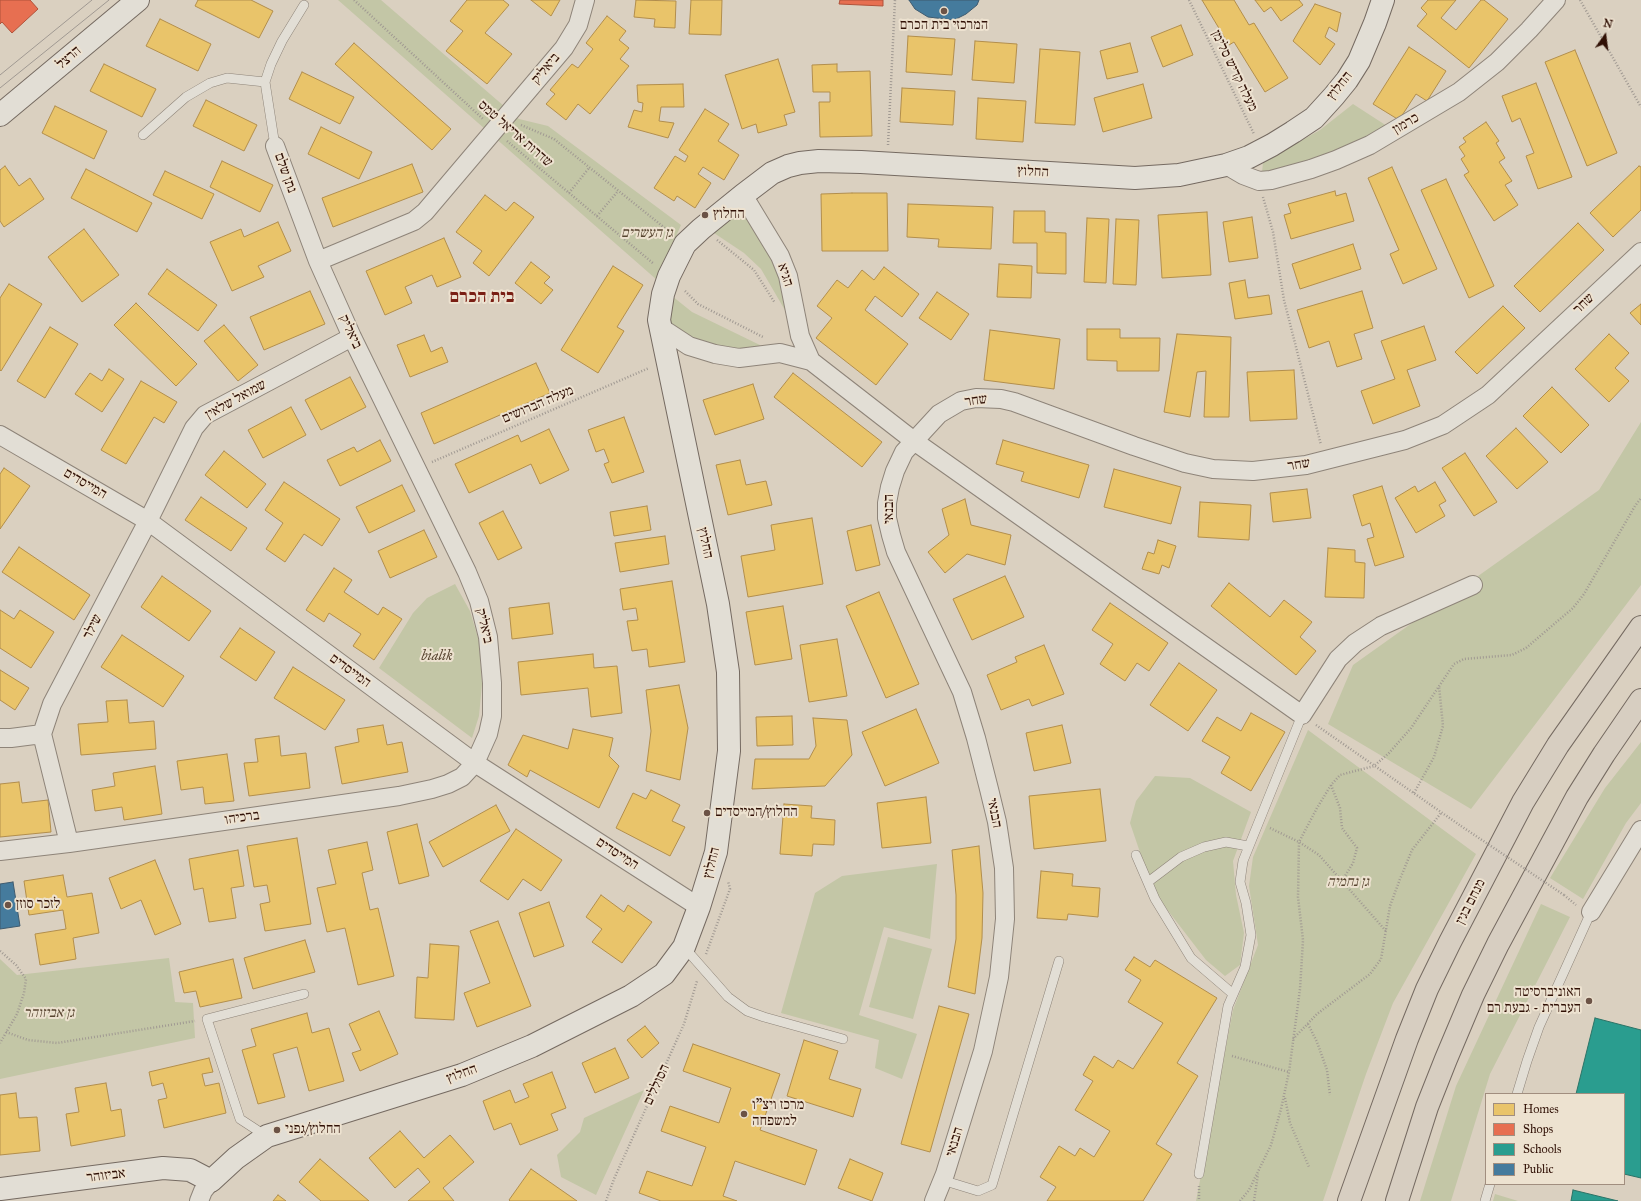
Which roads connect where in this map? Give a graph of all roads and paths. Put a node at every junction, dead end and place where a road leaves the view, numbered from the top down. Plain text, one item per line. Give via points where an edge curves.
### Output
1 (138, 0) edge
2 (354, 0) edge
3 (585, 0) edge
4 (895, 0) edge
5 (1189, 0) edge
6 (1383, 0) edge
7 (1556, 0) edge
8 (1580, 0) edge
9 (304, 5) dead end
10 (265, 82) junction
11 (1641, 107) edge
12 (0, 115) edge
13 (499, 124) junction
14 (143, 135) dead end
15 (275, 146) joint
16 (1262, 150) junction
17 (887, 164) junction
18 (1226, 165) junction
19 (589, 168) junction
20 (1259, 181) junction
21 (618, 191) junction
22 (569, 193) junction
23 (743, 195) junction
24 (597, 216) junction
25 (701, 229) junction
26 (685, 244) junction
27 (1641, 252) edge
28 (318, 261) junction
29 (669, 276) junction
30 (779, 309) dead end
31 (660, 327) junction
32 (352, 337) junction
33 (769, 340) dead end
34 (666, 360) junction
35 (811, 361) junction
36 (0, 435) edge
37 (914, 441) junction
38 (1325, 461) junction
39 (417, 469) junction
40 (1641, 498) edge
41 (148, 521) junction
42 (1473, 586) dead end
43 (1641, 627) edge
44 (1439, 685) junction
45 (1641, 700) edge
46 (1302, 715) junction
47 (42, 734) junction
48 (0, 738) edge
49 (475, 763) junction
50 (1374, 766) junction
51 (1331, 785) junction
52 (1414, 793) junction
53 (1441, 812) junction
54 (1258, 822) junction
55 (1641, 830) edge
56 (69, 842) junction
57 (1299, 842) junction
58 (1248, 846) junction
59 (0, 851) edge
60 (1136, 855) dead end
61 (713, 862) junction
62 (1342, 880) junction
63 (1148, 882) junction
64 (1564, 895) dead end
65 (699, 907) junction
66 (1591, 912) joint
67 (1386, 931) junction
68 (684, 947) junction
69 (0, 951) edge
70 (1059, 961) dead end
71 (701, 966) junction
72 (304, 994) dead end
73 (1233, 994) junction
74 (207, 1019) junction
75 (1308, 1024) junction
76 (6, 1032) junction
77 (843, 1039) dead end
78 (1294, 1039) junction
79 (0, 1043) edge
80 (1219, 1053) junction
81 (1289, 1072) junction
82 (1517, 1093) edge
83 (1330, 1095) dead end
84 (1284, 1096) junction
85 (267, 1136) junction
86 (1309, 1167) dead end
87 (1258, 1171) junction
88 (1198, 1174) dead end
89 (942, 1180) junction
90 (211, 1181) junction
91 (1490, 1185) edge
92 (0, 1189) edge
93 (199, 1201) edge
94 (606, 1201) edge
95 (934, 1201) edge
96 (1240, 1201) edge
97 (1254, 1201) edge
98 (1349, 1201) edge
99 (1397, 1201) edge
100 (1485, 1201) edge

1 - 12 street, הרצל
2 - 13 path, שדרות אריאל טמס
3 - 13 street, ביאליק via 578,24 564,48
4 - 17 path
5 - 16 path, מעלה קדיש סלימן
6 - 16 street, החלוץ via 1359,61 1347,80 1314,118
7 - 20 street, כרמון via 1497,62 1459,92 1401,128 1336,160 1271,180
8 - 11 path
9 - 10 lane via 280,47
10 - 14 lane via 227,78 210,83 186,98
10 - 15 lane, נתן שלם
13 - 19 path, שדרות אריאל טמס via 554,139
13 - 22 path, שדרות אריאל טמס
13 - 28 street, ביאליק via 426,212 414,221
15 - 28 street, נתן שלם
16 - 18 street, החלוץ
17 - 18 street, החלוץ via 1135,178 1178,175
17 - 23 street, החלוץ via 819,161 800,163 772,173
18 - 20 street
19 - 21 path, שדרות אריאל טמס
19 - 22 path
20 - 38 path via 1272,232 1284,300
21 - 24 path
21 - 26 path, שדרות אריאל טמס
22 - 24 path, שדרות אריאל טמס
23 - 25 street, החלוץ
23 - 35 street, הגיא via 780,256 788,276 799,330
24 - 29 path, שדרות אריאל טמס
25 - 26 street, החלוץ
25 - 30 path via 754,270
26 - 29 street, החלוץ
27 - 38 street, שחר via 1488,395 1467,410 1427,433
28 - 32 street, ביאליק
29 - 31 street, החלוץ via 662,294
29 - 33 path, שדרות אריאל טמס via 698,304
31 - 34 street, החלוץ
31 - 35 street via 689,346 715,354 739,358 780,354
32 - 39 street, ביאליק
32 - 41 street, שמואל שלאין via 205,415 194,428
34 - 39 path, מעלה הברושים
34 - 61 street, החלוץ via 718,604 728,672 730,751
35 - 37 street
36 - 41 street, המייסדים
37 - 38 street, שחר via 939,414 949,408 976,398 989,398 1014,402 1134,446 1199,466 1253,471
37 - 46 street
37 - 89 street, הבנאי via 904,452 895,471 887,503 887,518 896,552 962,692 989,788 1004,868 1005,919 999,977 983,1051
39 - 49 street, ביאליק via 467,572 479,602 488,637 492,716 488,734
40 - 44 path via 1573,608 1526,648 1512,655 1464,659 1454,664
41 - 47 street, שילר via 52,704
41 - 49 street, המייסדים
42 - 46 street via 1381,626 1355,643 1338,659
43 - 98 highway, מנחם בגין via 1558,745 1523,802 1450,942 1407,1039
44 - 50 path via 1411,728
44 - 52 path via 1443,726 1434,757
45 - 99 highway via 1577,797 1491,957 1430,1100
46 - 50 path
46 - 54 lane
47 - 48 street
47 - 56 street
49 - 56 street, ברכיהו via 462,777 432,790
49 - 65 street, המייסדים
50 - 51 path via 1340,775
50 - 52 path
51 - 57 path
51 - 62 path via 1340,808 1342,828 1357,848 1353,863
52 - 53 path
53 - 64 path, bridge
53 - 67 path via 1412,850 1390,906
54 - 57 path
54 - 58 lane
55 - 66 street
56 - 59 street, ברכיהו
57 - 62 path via 1319,855
57 - 78 path via 1298,897 1303,940
58 - 63 lane via 1226,842 1204,847 1181,857
58 - 73 lane via 1240,882 1251,935 1245,967
60 - 63 lane
61 - 65 street, החלוץ
61 - 71 path, הסוללים via 724,869 730,889
62 - 67 path
63 - 73 lane via 1155,899 1191,958
65 - 68 street, החלוץ
66 - 82 lane via 1539,1027
67 - 75 path via 1381,959 1370,974 1317,1014
68 - 71 lane
68 - 85 street, החלוץ via 664,974 631,996 532,1046 462,1075
69 - 76 path via 16,965 26,979 17,1014
70 - 89 lane via 992,1185 978,1191
71 - 77 lane via 728,997 747,1011
71 - 94 path, הסוללים via 684,1024
72 - 74 lane
73 - 80 lane via 1228,1006
74 - 76 path via 57,1043 28,1040
74 - 85 lane via 240,1119
75 - 78 path
75 - 83 path via 1327,1070
76 - 79 path
78 - 81 path
80 - 81 path
80 - 88 lane
81 - 84 path
84 - 86 path via 1290,1123
84 - 87 path via 1271,1145
85 - 90 street, החלוץ via 236,1158
87 - 96 path via 1249,1190
87 - 97 path
89 - 95 street, הבנאי
90 - 92 street, אביזוהר via 190,1170 163,1168
90 - 93 street
91 - 100 lane

